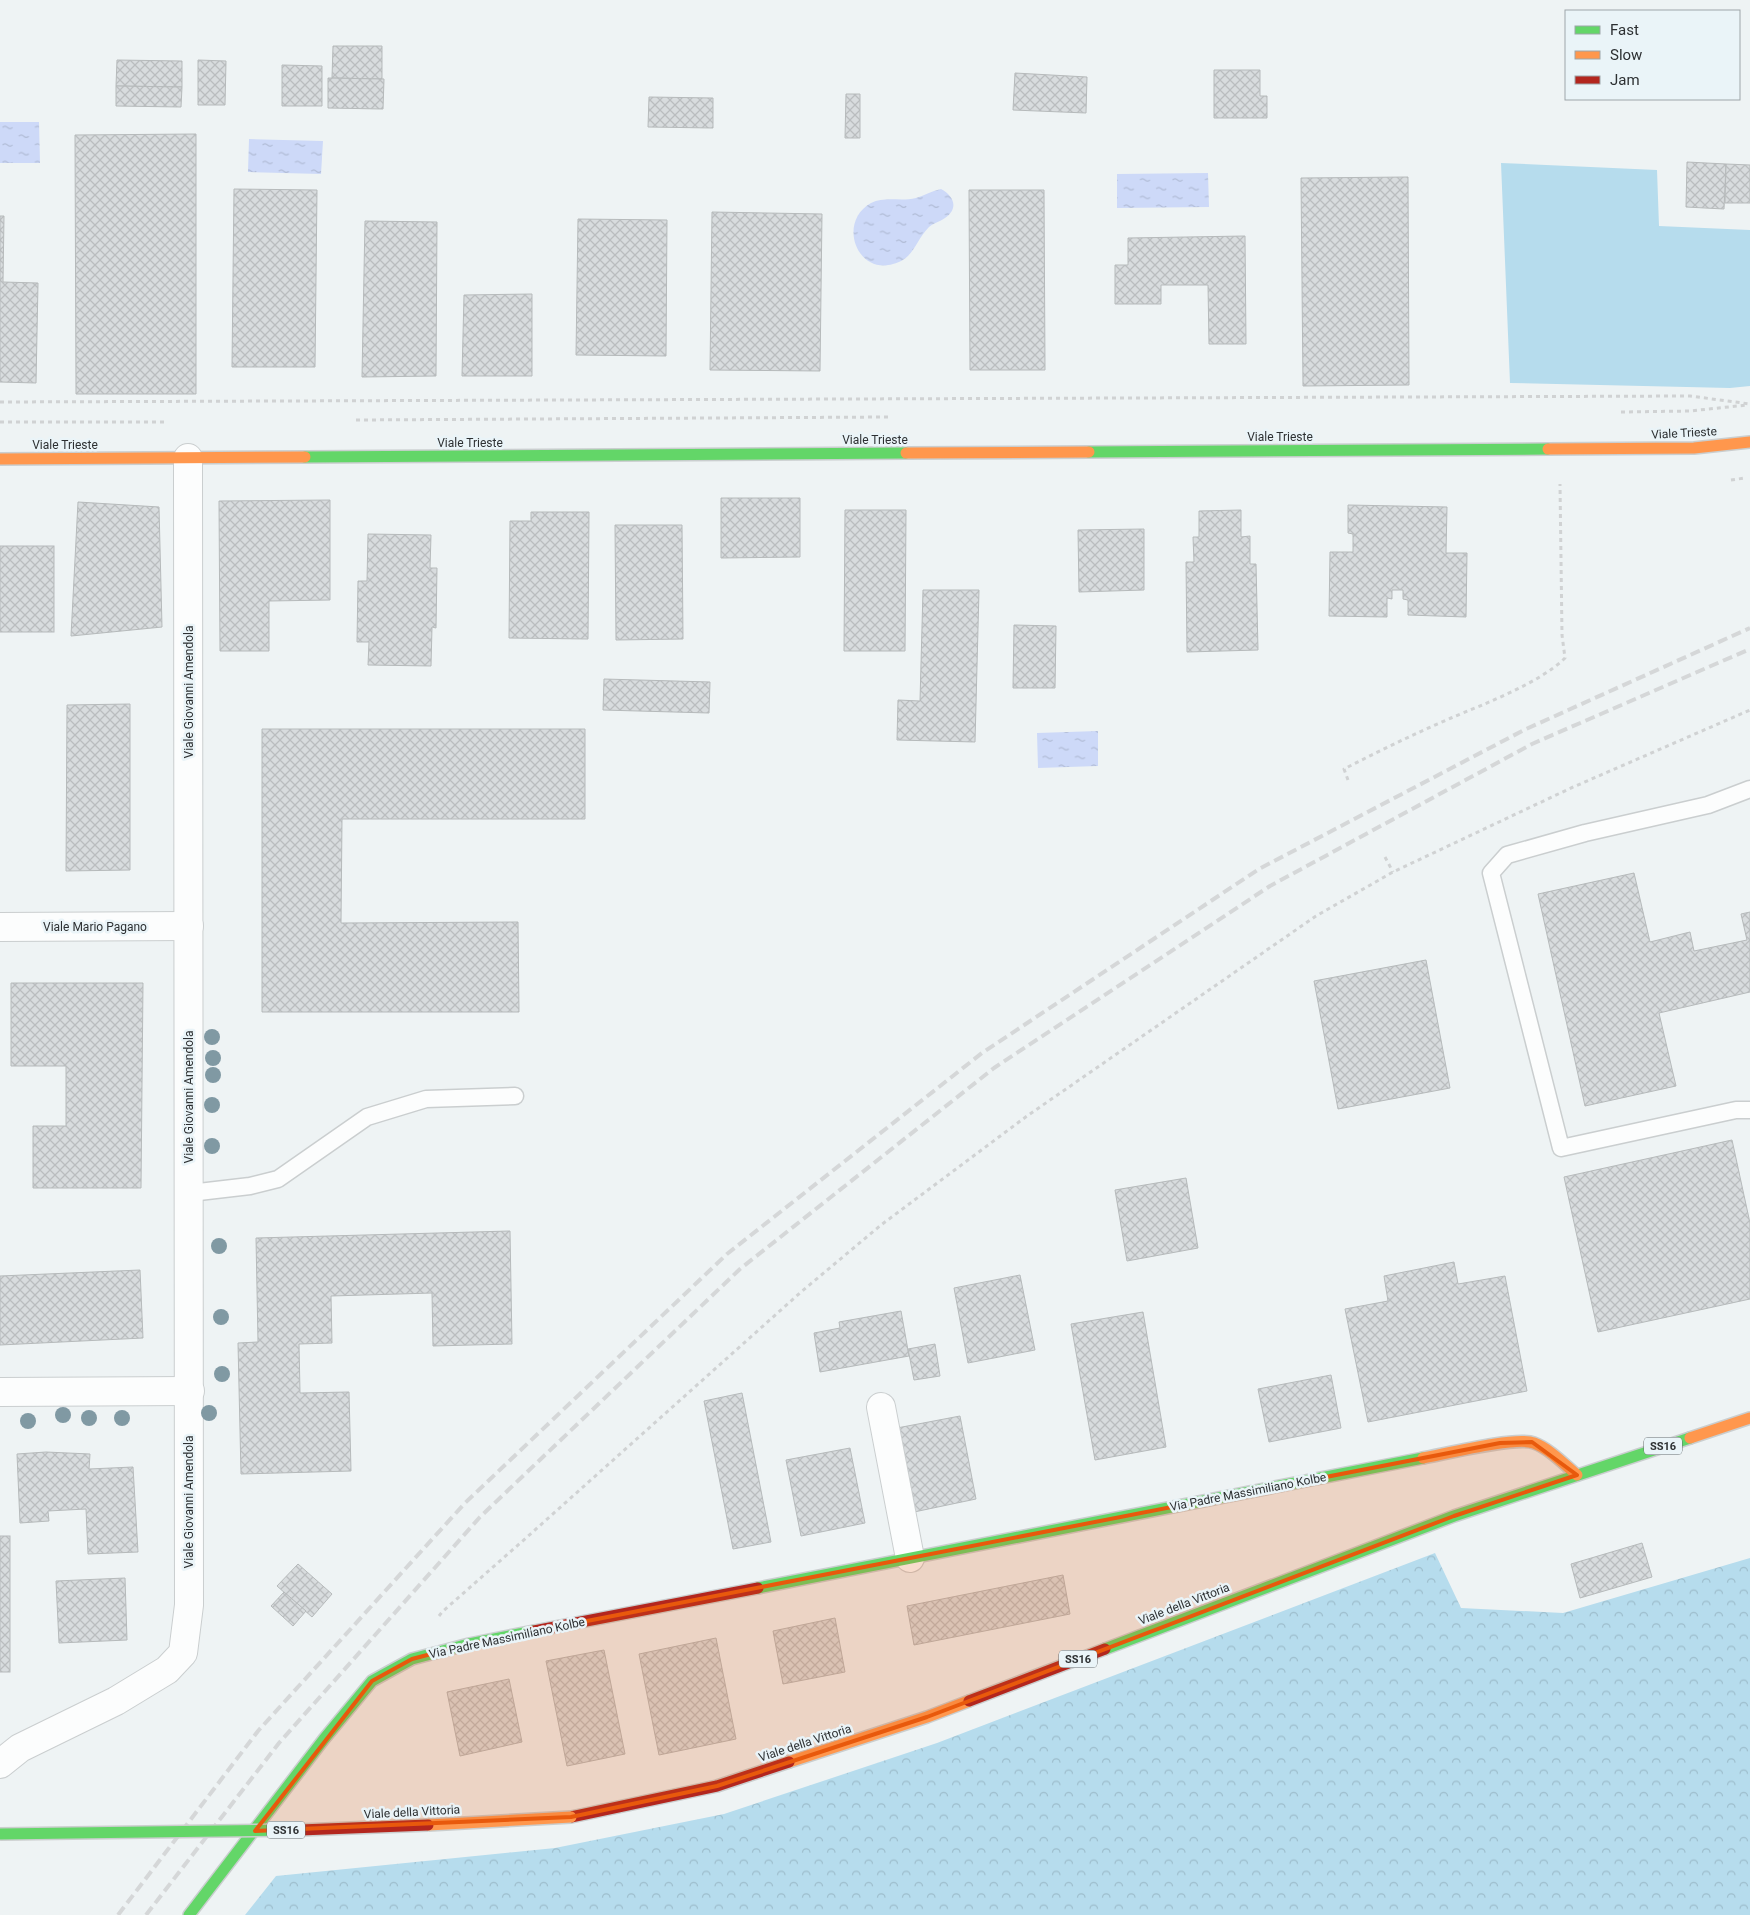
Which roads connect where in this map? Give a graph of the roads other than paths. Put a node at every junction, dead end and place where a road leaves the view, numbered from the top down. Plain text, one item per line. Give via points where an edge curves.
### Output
1 (1750, 442) edge
2 (188, 458) junction
3 (0, 459) edge
4 (1750, 789) edge
5 (189, 926) junction
6 (0, 927) edge
7 (515, 1096) dead end
8 (1750, 1110) edge
9 (190, 1193) junction
10 (190, 1391) junction
11 (0, 1392) edge
12 (881, 1407) dead end
13 (1750, 1418) edge
14 (1577, 1475) junction
15 (910, 1558) junction
16 (0, 1764) edge
17 (0, 1834) edge
18 (189, 1915) edge

1 - 2 street, Viale Trieste via 1684,448
2 - 3 street, Viale Trieste
2 - 5 street, Viale Giovanni Amendola
4 - 8 lane via 1708,805 1585,833 1507,855 1491,873 1561,1148 1736,1110
5 - 6 street, Viale Mario Pagano
5 - 9 street, Viale Giovanni Amendola
7 - 9 lane via 426,1099 367,1117 278,1179 233,1189
9 - 10 street, Viale Giovanni Amendola
10 - 11 street
10 - 16 street, Viale Giovanni Amendola via 190,1605 183,1652 167,1670 116,1700 20,1748
12 - 15 street
13 - 14 street, SS16
14 - 15 street, Via Padre Massimiliano Kolbe via 1550,1452 1532,1442 1500,1443
14 - 17 street, Viale della Vittoria / SS16, bridge via 1454,1516 927,1716 718,1786 571,1817 352,1830
15 - 18 street, Via Padre Massimiliano Kolbe via 469,1644 412,1659 372,1682 324,1739

